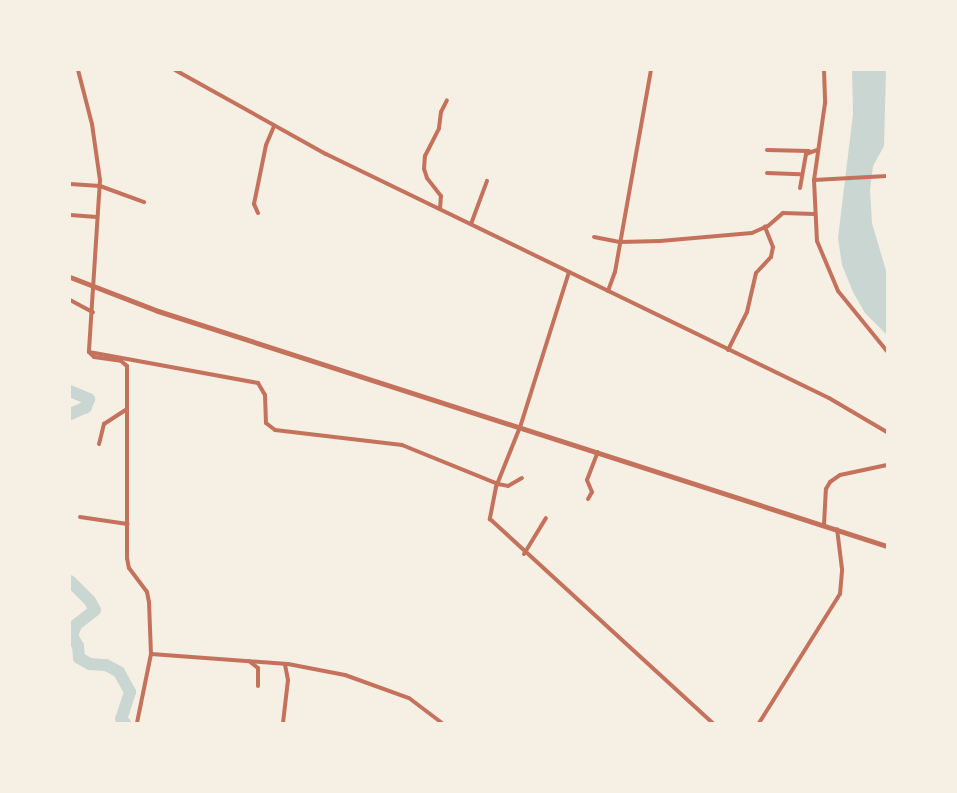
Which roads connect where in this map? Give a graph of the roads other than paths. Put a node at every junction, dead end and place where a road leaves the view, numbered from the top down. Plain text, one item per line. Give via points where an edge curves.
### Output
1 (78, 70) edge
2 (175, 70) edge
3 (651, 70) edge
4 (824, 70) edge
5 (447, 100) dead end
6 (274, 126) junction
7 (767, 150) dead end
8 (817, 150) junction
9 (809, 151) junction
10 (767, 173) dead end
11 (800, 174) junction
12 (886, 176) edge
13 (814, 180) junction
14 (486, 181) dead end
15 (70, 184) edge
16 (100, 186) junction
17 (800, 188) dead end
18 (144, 202) dead end
19 (440, 209) junction
20 (258, 213) dead end
21 (814, 214) junction
22 (70, 215) edge
23 (97, 217) junction
24 (471, 224) junction
25 (765, 227) junction
26 (594, 237) dead end
27 (620, 242) junction
28 (569, 272) junction
29 (70, 277) edge
30 (95, 288) junction
31 (608, 291) junction
32 (70, 300) edge
33 (92, 312) junction
34 (728, 350) junction
35 (887, 351) edge
36 (89, 352) junction
37 (127, 409) junction
38 (520, 427) junction
39 (887, 432) edge
40 (99, 444) dead end
41 (598, 452) junction
42 (887, 465) edge
43 (522, 478) dead end
44 (498, 484) junction
45 (588, 499) dead end
46 (80, 517) dead end
47 (546, 518) dead end
48 (127, 524) junction
49 (824, 525) junction
50 (837, 529) junction
51 (887, 546) edge
52 (524, 554) junction
53 (151, 654) junction
54 (249, 661) junction
55 (285, 664) junction
56 (258, 686) dead end
57 (137, 723) edge
58 (283, 723) edge
59 (442, 723) edge
60 (713, 723) edge
61 (759, 723) edge

1 - 16 street via 92,124
2 - 6 street
3 - 27 street
4 - 8 street via 825,103
5 - 19 street via 436,135 425,156 424,169 442,196
6 - 19 street
6 - 20 street via 266,145 254,204
7 - 9 street
8 - 9 street
8 - 13 street
9 - 11 street
10 - 11 street
11 - 17 street
12 - 13 street
13 - 21 street
14 - 24 street
15 - 16 street
16 - 18 street
16 - 23 street
19 - 24 street
21 - 25 street via 783,213
21 - 35 street via 817,241 828,272 854,314
22 - 23 street
23 - 30 street
24 - 28 street
25 - 27 street via 752,233
25 - 34 street via 773,247 771,257 756,273 747,312
26 - 27 street
27 - 31 street
28 - 31 street
28 - 38 street
29 - 30 street
30 - 33 street
30 - 38 street
31 - 34 street
32 - 33 street
33 - 36 street
34 - 39 street via 829,398
36 - 37 street via 94,357 121,361 127,366
36 - 44 street via 246,379 263,388 266,423 270,428 402,445
37 - 40 street via 104,424
37 - 48 street
38 - 41 street
38 - 44 street
41 - 45 street via 587,480 592,492
41 - 49 street
42 - 49 street via 840,475 830,482 826,489
43 - 44 street via 508,486
44 - 52 street via 490,519
46 - 48 street
47 - 52 street
48 - 53 street via 129,568 150,602
49 - 50 street
50 - 51 street
50 - 61 street via 842,568 840,594
52 - 60 street
53 - 54 street
53 - 57 street
54 - 55 street
54 - 56 street via 258,668
55 - 58 street via 288,680
55 - 59 street via 345,675 384,687 409,698

